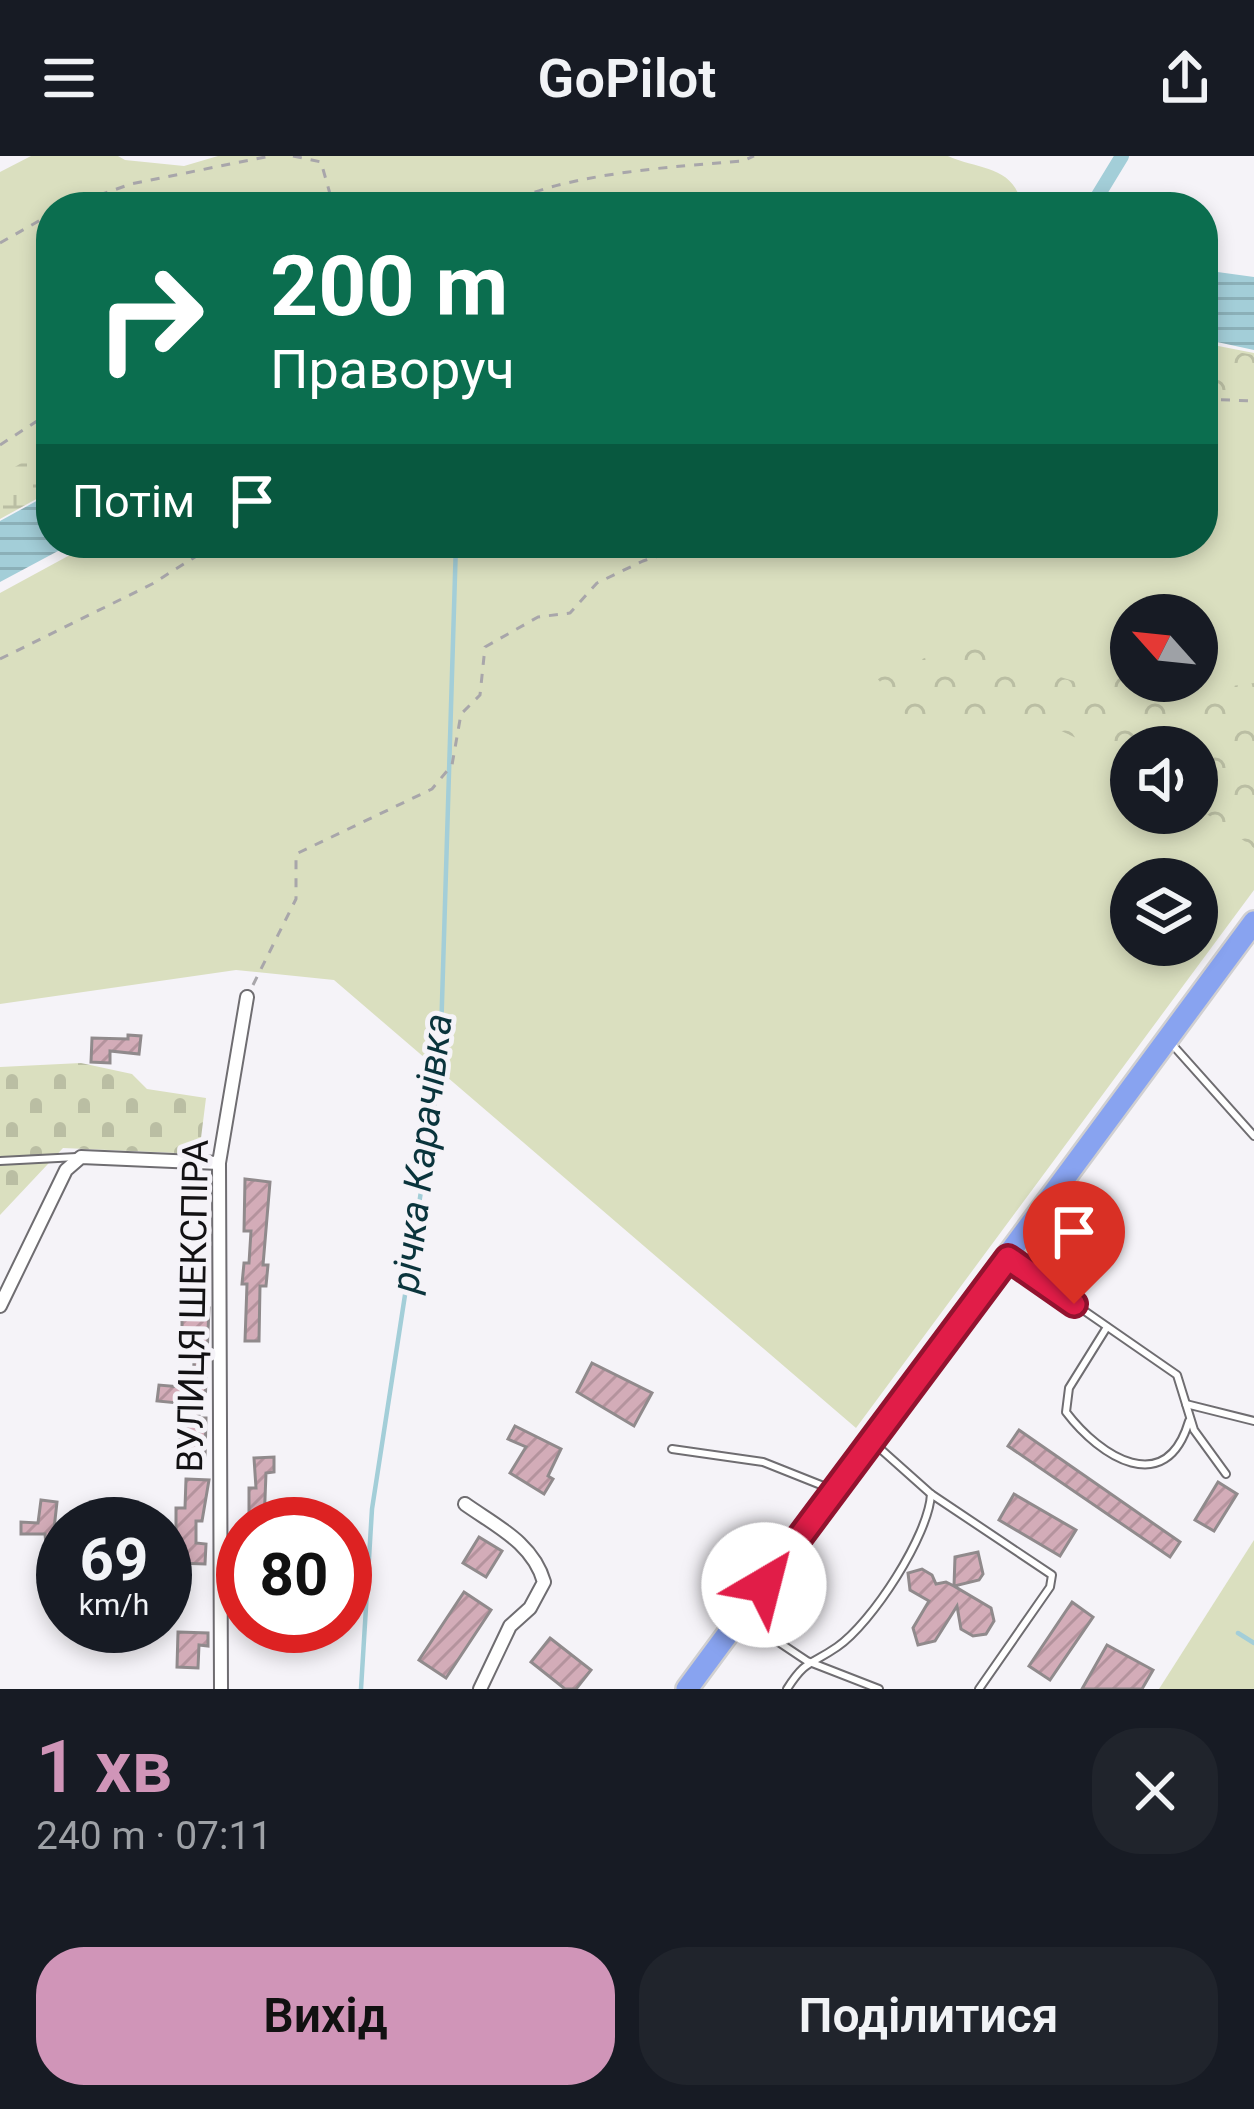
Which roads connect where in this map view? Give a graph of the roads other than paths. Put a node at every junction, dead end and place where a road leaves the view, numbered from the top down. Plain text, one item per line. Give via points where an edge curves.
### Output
1 (1254, 922) edge
2 (247, 998) road end
3 (1168, 1040) junction
4 (1254, 1136) edge
5 (81, 1157) junction
6 (0, 1161) edge
7 (219, 1162) junction
8 (1008, 1258) junction
9 (0, 1306) edge
10 (1107, 1326) junction
11 (1186, 1404) junction
12 (1190, 1418) junction
13 (1254, 1421) edge
14 (872, 1441) junction
15 (672, 1449) dead end
16 (1226, 1474) dead end
17 (834, 1491) junction
18 (931, 1494) junction
19 (465, 1504) dead end
20 (741, 1617) junction
21 (807, 1661) junction
22 (221, 1689) edge
23 (480, 1689) edge
24 (687, 1689) edge
25 (787, 1689) edge
26 (879, 1689) edge
27 (979, 1689) edge

1 - 3 highway
2 - 7 street, ВУЛИЦЯ ШЕКСПІРА
3 - 4 lane
3 - 8 highway
5 - 6 lane
5 - 7 street
5 - 9 street via 66,1170
7 - 22 street, ВУЛИЦЯ ШЕКСПІРА
8 - 10 lane
8 - 14 highway
10 - 11 lane via 1177,1375
10 - 12 lane via 1069,1388 1066,1412 1084,1435 1114,1455 1160,1465
11 - 12 lane
11 - 13 lane
12 - 16 lane
14 - 17 highway
14 - 18 lane
15 - 17 lane via 764,1462
17 - 20 highway
18 - 21 lane via 921,1537 892,1582 837,1647
18 - 27 lane via 1052,1575
19 - 23 street via 523,1544 544,1582 510,1626
20 - 21 lane
20 - 24 highway
21 - 25 lane
21 - 26 lane

